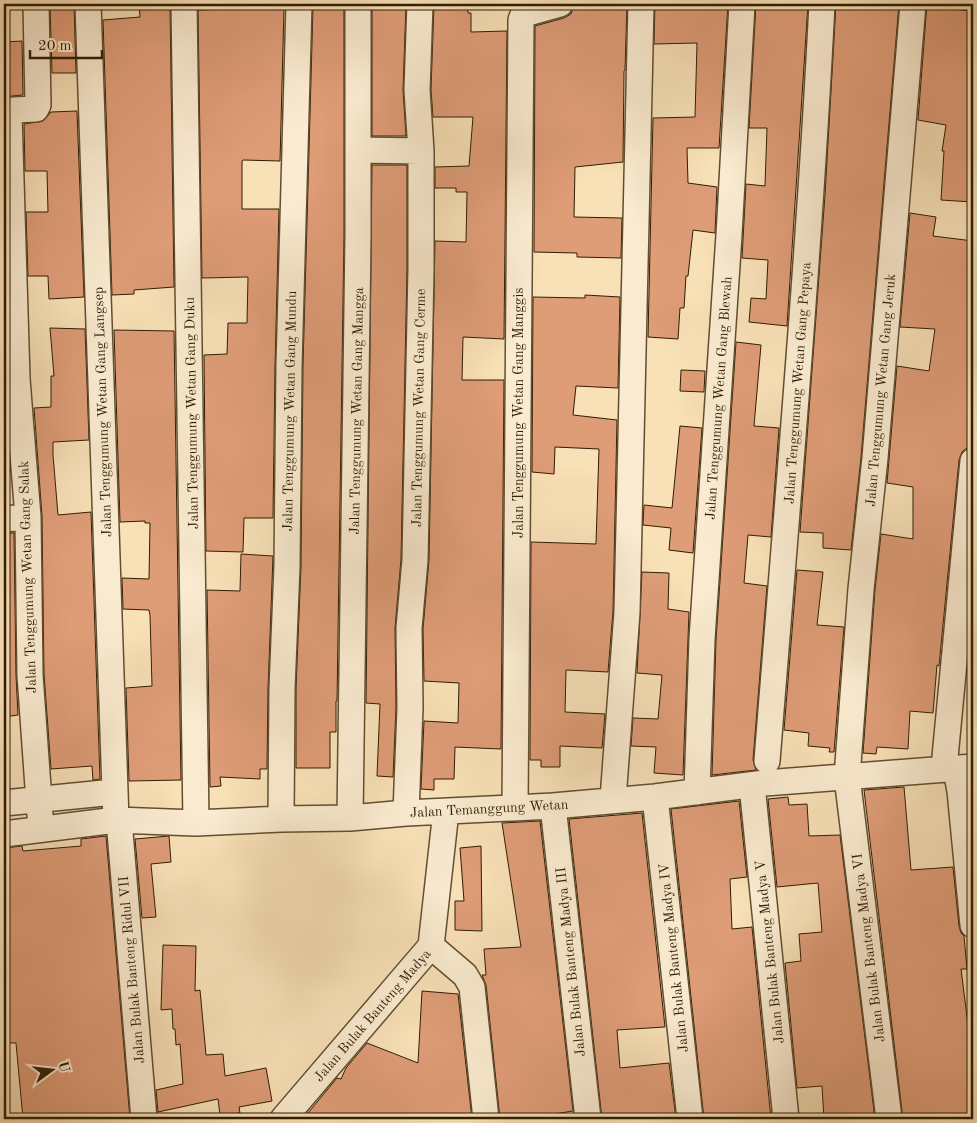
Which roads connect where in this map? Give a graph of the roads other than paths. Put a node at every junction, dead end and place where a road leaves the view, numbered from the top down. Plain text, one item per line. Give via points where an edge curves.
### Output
1 (36, 4) edge
2 (88, 4) edge
3 (184, 4) edge
4 (299, 4) edge
5 (358, 4) edge
6 (420, 4) edge
7 (560, 4) edge
8 (641, 4) edge
9 (742, 4) edge
10 (822, 4) edge
11 (913, 4) edge
12 (358, 150) junction
13 (421, 151) junction
14 (7, 160) edge
15 (973, 461) edge
16 (28, 518) junction
17 (4, 519) edge
18 (953, 763) edge
19 (848, 769) junction
20 (763, 775) junction
21 (699, 776) junction
22 (614, 790) junction
23 (114, 792) junction
24 (656, 797) junction
25 (515, 799) junction
26 (350, 804) junction
27 (406, 806) junction
28 (553, 806) junction
29 (281, 811) junction
30 (446, 811) junction
31 (40, 814) junction
32 (197, 814) junction
33 (11, 817) edge
34 (117, 820) junction
35 (973, 924) edge
36 (431, 946) junction
37 (291, 1117) edge
38 (144, 1119) edge
39 (486, 1119) edge
40 (588, 1119) edge
41 (690, 1119) edge
42 (786, 1119) edge
43 (889, 1119) edge

1 - 14 street, Jalan Tenggumung Wetan Gang Salak via 38,105 36,109 13,110 9,114
2 - 23 street, Jalan Tenggumung Wetan Gang Langsep
3 - 32 street, Jalan Tenggumung Wetan Gang Duku
4 - 29 street, Jalan Tenggumung Wetan Gang Mundu
5 - 12 street, Jalan Tenggumung Wetan Gang Mangga
6 - 13 street, Jalan Tenggumung Wetan Gang Cerme via 417,90
7 - 25 street, Jalan Tenggumung Wetan Gang Manggis via 523,15 521,20
8 - 22 street via 627,612
9 - 21 street, Jalan Tenggumung Wetan Gang Blewah via 702,640
10 - 20 street, Jalan Tenggumung Wetan Gang Pepaya via 800,357
11 - 19 street, Jalan Tenggumung Wetan Gang Jeruk
12 - 13 street
12 - 26 street, Jalan Tenggumung Wetan Gang Mangga
13 - 27 street, Jalan Tenggumung Wetan Gang Cerme via 418,404
14 - 16 street, Jalan Tenggumung Wetan Gang Salak via 17,378
15 - 18 street
16 - 17 street
16 - 31 street, Jalan Tenggumung Wetan Gang Salak via 30,675
18 - 19 street, Jalan Temanggung Wetan
18 - 35 street via 960,791
19 - 20 street, Jalan Temanggung Wetan
19 - 43 street, Jalan Bulak Banteng Madya VI
20 - 21 street, Jalan Temanggung Wetan
20 - 42 street, Jalan Bulak Banteng Madya V
21 - 24 street, Jalan Temanggung Wetan
22 - 24 street, Jalan Temanggung Wetan
22 - 28 street, Jalan Temanggung Wetan
23 - 31 street
23 - 34 street, Jalan Tenggumung Wetan Gang Langsep
24 - 41 street, Jalan Bulak Banteng Madya IV
25 - 28 street, Jalan Temanggung Wetan
25 - 30 street, Jalan Temanggung Wetan
26 - 27 street, Jalan Temanggung Wetan
26 - 29 street, Jalan Temanggung Wetan
27 - 30 street, Jalan Temanggung Wetan
28 - 40 street, Jalan Bulak Banteng Madya III
29 - 32 street, Jalan Temanggung Wetan
30 - 36 street, Jalan Bulak Banteng Madya
31 - 33 street
31 - 34 street, Jalan Temanggung Wetan
32 - 34 street, Jalan Temanggung Wetan
34 - 38 street, Jalan Bulak Banteng Ridul VII
36 - 37 street, Jalan Bulak Banteng Madya
36 - 39 street via 465,975 472,987

